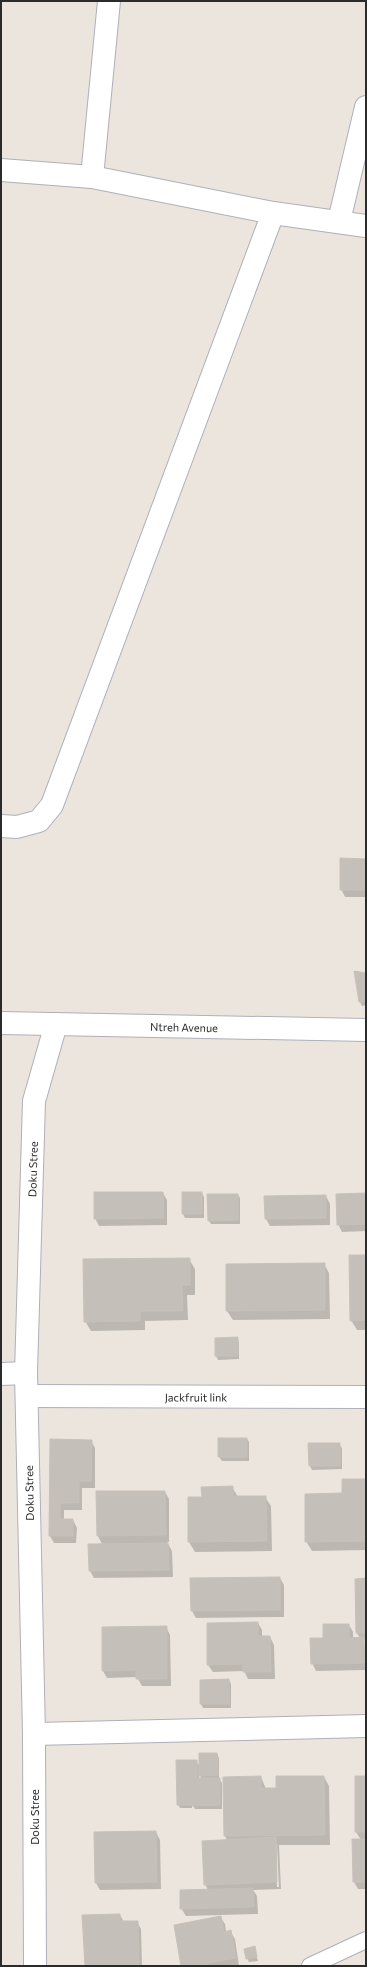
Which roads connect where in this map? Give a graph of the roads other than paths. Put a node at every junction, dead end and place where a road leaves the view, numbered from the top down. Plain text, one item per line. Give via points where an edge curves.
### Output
1 (109, 1) edge
2 (366, 107) edge
3 (1, 170) edge
4 (92, 177) junction
5 (273, 213) junction
6 (338, 221) junction
7 (366, 226) edge
8 (1, 826) edge
9 (1, 1023) edge
10 (56, 1024) junction
11 (366, 1030) edge
12 (26, 1373) junction
13 (1, 1374) edge
14 (26, 1396) junction
15 (366, 1397) edge
16 (366, 1726) edge
17 (34, 1734) junction
18 (366, 1940) edge
19 (35, 1966) edge
20 (310, 1966) edge

1 - 4 street
2 - 6 street
3 - 4 street
4 - 5 street
5 - 6 street
5 - 8 street via 52,805 39,821 17,827
6 - 7 street
9 - 10 street, Ntreh Avenue
10 - 11 street, Ntreh Avenue
10 - 12 street, Doku Stree via 34,1101
12 - 13 street
12 - 14 street, Doku Stree
14 - 15 street, Jackfruit link
14 - 17 street, Doku Stree
16 - 17 street
17 - 19 street, Doku Stree
18 - 20 lane

